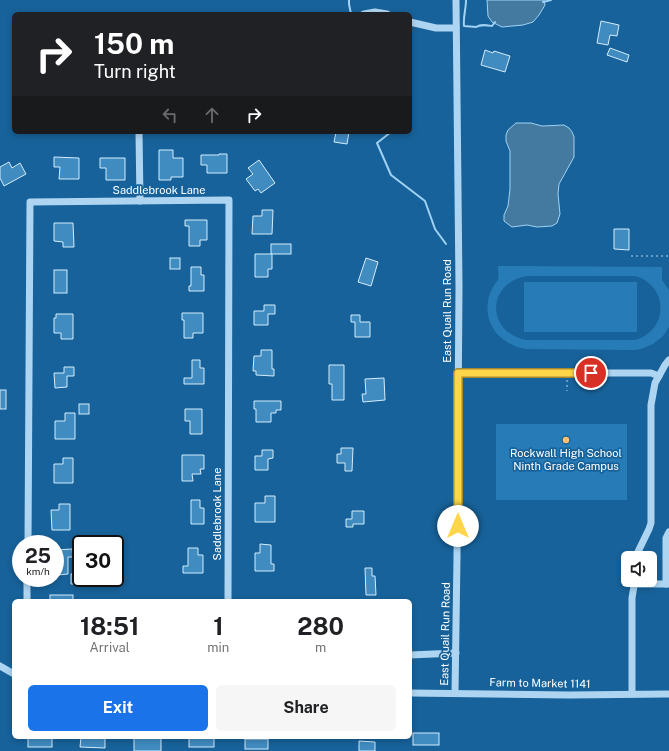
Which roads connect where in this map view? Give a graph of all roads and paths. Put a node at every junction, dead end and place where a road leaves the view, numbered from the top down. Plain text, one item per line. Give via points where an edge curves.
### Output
1 (456, 0) edge
2 (412, 22) edge
3 (456, 28) junction
4 (139, 134) edge
5 (140, 201) junction
6 (631, 256) dead end
7 (669, 256) edge
8 (669, 360) edge
9 (458, 373) junction
10 (659, 376) junction
11 (669, 532) edge
12 (28, 535) edge
13 (638, 551) edge
14 (657, 583) edge
15 (668, 584) edge
16 (27, 587) edge
17 (634, 587) edge
18 (27, 599) edge
19 (228, 599) edge
20 (456, 653) junction
21 (412, 655) edge
22 (0, 666) edge
23 (12, 673) edge
24 (412, 693) edge
25 (455, 693) junction
26 (632, 694) junction
27 (669, 694) edge

1 - 3 street, East Quail Run Road
2 - 3 street via 436,28
3 - 9 street, East Quail Run Road
4 - 5 street
5 - 12 street, Saddlebrook Lane via 30,202
5 - 19 street, Saddlebrook Lane via 229,200
6 - 7 path
8 - 10 street
9 - 10 street via 651,373
9 - 20 street, East Quail Run Road
10 - 13 street via 651,405 651,523
11 - 15 street via 666,538
14 - 15 street
16 - 18 street
17 - 26 street
20 - 21 street
20 - 25 street, East Quail Run Road
22 - 23 street
24 - 25 street, Farm to Market 1141
25 - 26 street, Farm to Market 1141
26 - 27 street, Farm to Market 1141

